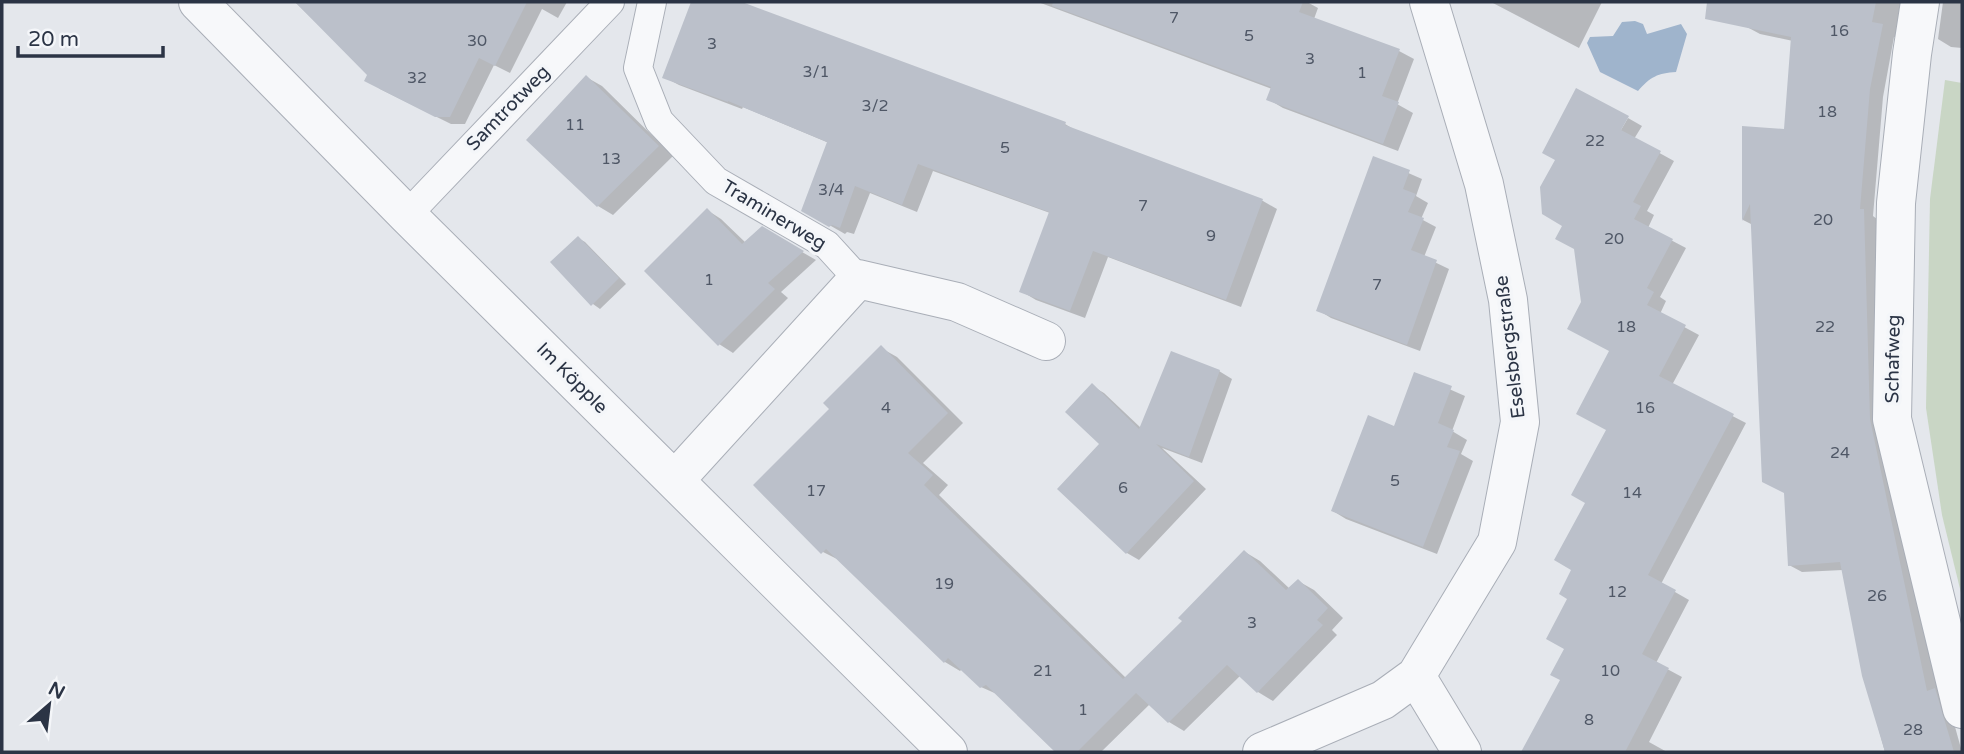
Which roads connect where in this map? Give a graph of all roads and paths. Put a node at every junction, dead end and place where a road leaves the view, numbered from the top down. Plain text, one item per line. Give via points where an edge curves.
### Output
1 (198, 2) edge
2 (610, 2) edge
3 (652, 2) edge
4 (1429, 2) edge
5 (1920, 2) edge
6 (407, 215) junction
7 (858, 279) junction
8 (1046, 341) dead end
9 (675, 480) junction
10 (1416, 677) junction
11 (1962, 709) edge
12 (948, 752) edge
13 (1262, 752) edge
14 (1462, 752) edge

1 - 6 street, Im Köpple
2 - 6 lane, Samtrotweg
3 - 7 lane, Traminerweg via 638,68 659,121 716,181 827,245
4 - 10 street, Eselsbergstraße via 1484,184 1508,300 1520,422 1497,542
5 - 11 street, Schafweg via 1896,203 1892,419
6 - 9 street, Im Köpple
7 - 8 street via 957,302
7 - 9 street
9 - 12 street, Im Köpple
10 - 13 street, Eselsbergstraße via 1383,700
10 - 14 street

